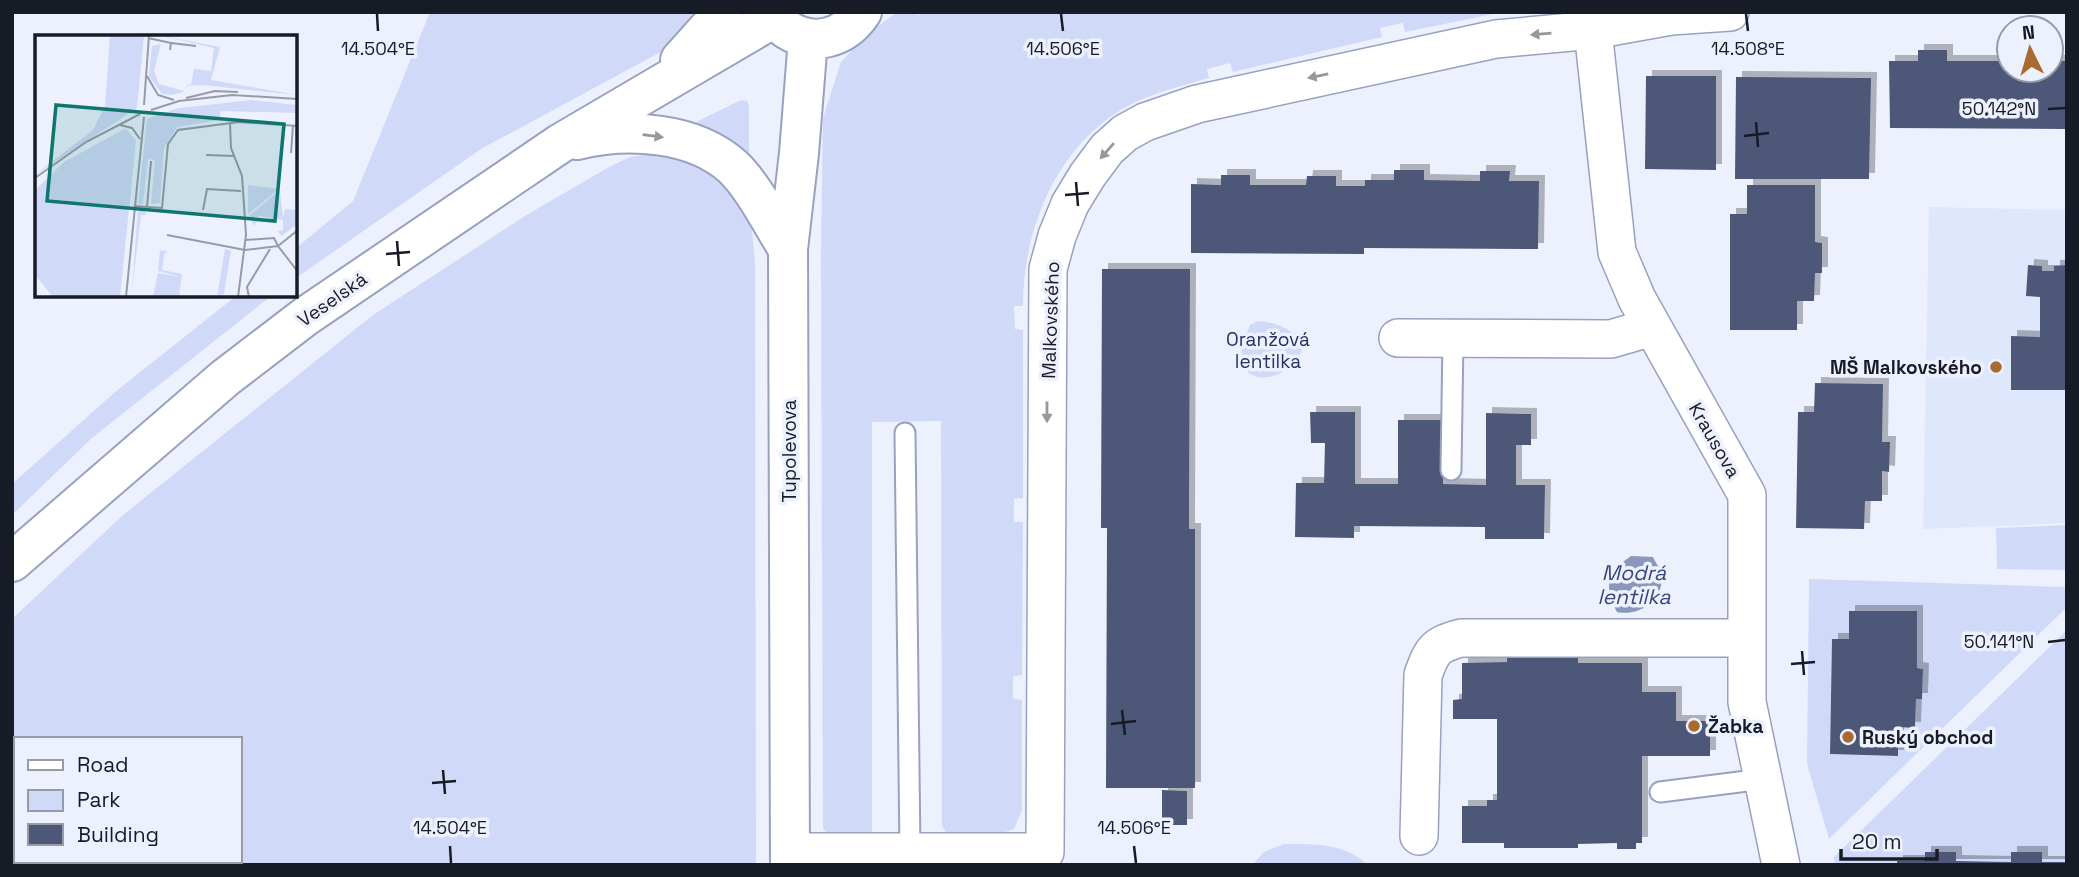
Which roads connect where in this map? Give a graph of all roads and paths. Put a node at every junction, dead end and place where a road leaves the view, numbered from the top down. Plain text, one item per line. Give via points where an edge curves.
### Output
1 (723, 12) edge
2 (862, 12) edge
3 (1730, 12) edge
4 (772, 15) edge
5 (1593, 30) junction
6 (808, 39) junction
7 (656, 87) junction
8 (561, 143) junction
9 (788, 248) junction
10 (1652, 327) junction
11 (1398, 338) dead end
12 (1453, 339) junction
13 (905, 433) dead end
14 (1451, 470) dead end
15 (17, 561) edge
16 (1747, 638) junction
17 (1763, 779) junction
18 (1660, 792) dead end
19 (1419, 836) dead end
20 (910, 852) junction
21 (1044, 858) edge
22 (790, 859) edge
23 (1781, 865) edge

1 - 7 main road
2 - 6 main road via 839,35
3 - 5 street, Malkovského via 1671,16
4 - 6 main road via 789,32
4 - 7 main road, Veselská
5 - 10 street, Krausova via 1617,252
5 -> 21 street, Malkovského via 1496,38 1197,104 1125,133 1087,176 1070,204 1048,269
6 - 9 main road, Tupolevova
7 - 8 main road, Veselská
8 -> 9 main road via 626,134 691,142 733,168
8 - 15 main road, Veselská via 306,316 134,456
9 - 22 main road, Tupolevova
10 - 12 street via 1611,339
10 - 16 street, Krausova via 1747,495
11 - 12 street
12 - 14 lane
13 - 20 lane
16 - 17 street, Krausova via 1747,702
16 - 19 street via 1461,638 1440,644 1423,675
17 - 18 lane
17 - 23 street, Krausova
20 - 21 street, Malkovského
20 - 22 street, Malkovského

